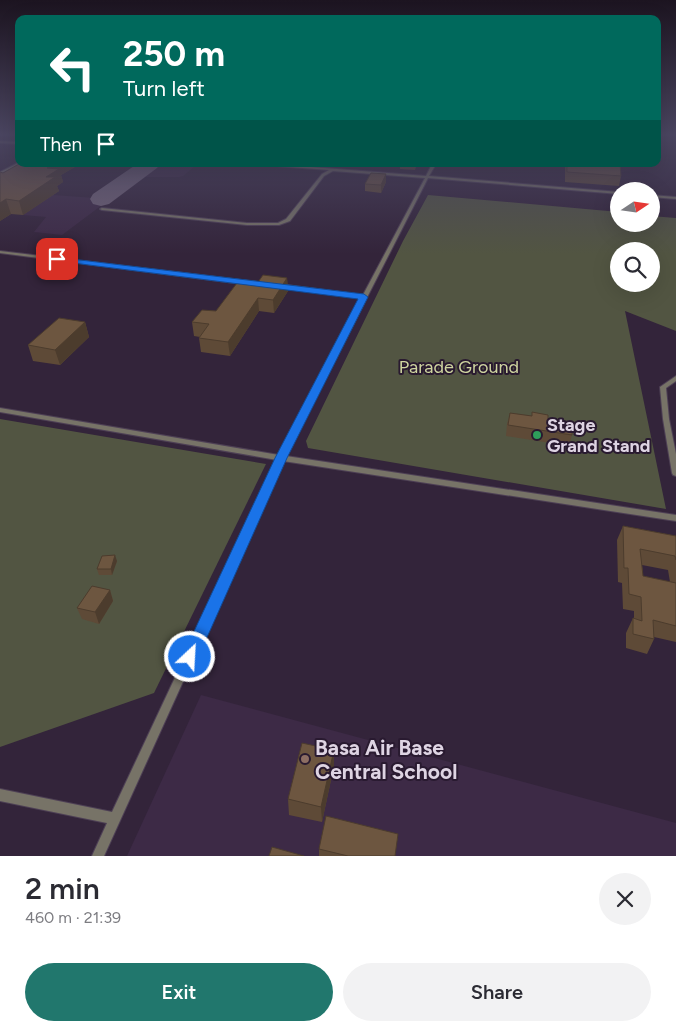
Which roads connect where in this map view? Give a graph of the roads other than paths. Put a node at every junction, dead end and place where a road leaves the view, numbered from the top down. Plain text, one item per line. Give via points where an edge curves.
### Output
1 (325, 174) edge
2 (391, 174) edge
3 (429, 174) edge
4 (427, 177) junction
5 (610, 192) edge
6 (660, 197) edge
7 (676, 198) edge
8 (102, 209) dead end
9 (0, 252) edge
10 (364, 297) junction
11 (676, 378) edge
12 (0, 410) edge
13 (281, 458) junction
14 (676, 473) edge
15 (676, 518) edge
16 (0, 795) edge
17 (115, 819) junction
18 (98, 856) edge

1 - 8 lane via 288,220 279,224 247,224
2 - 4 lane
3 - 4 lane
4 - 5 lane
4 - 10 lane
6 - 7 lane
9 - 10 lane
10 - 13 lane
11 - 14 lane via 663,388
12 - 13 lane
13 - 15 lane
13 - 17 lane
16 - 17 lane
17 - 18 lane

